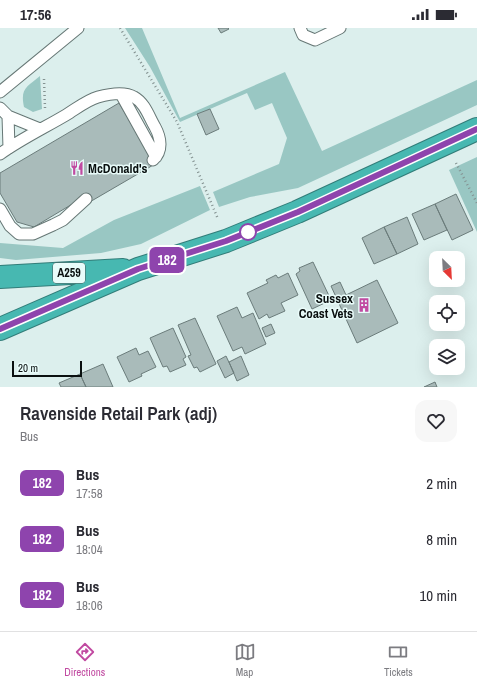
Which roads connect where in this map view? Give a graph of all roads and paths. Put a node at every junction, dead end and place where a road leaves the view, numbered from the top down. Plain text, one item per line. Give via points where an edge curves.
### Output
1 (78, 28) edge
2 (300, 28) edge
3 (340, 28) edge
4 (0, 92) edge
5 (4, 112) edge
6 (40, 129) junction
7 (468, 133) edge
8 (5, 151) edge
9 (154, 159) dead end
10 (200, 178) dead end
11 (86, 199) dead end
12 (477, 203) edge
13 (0, 209) edge
14 (214, 209) dead end
15 (138, 269) junction
16 (0, 277) edge
17 (0, 329) edge

1 - 4 lane
2 - 3 lane via 303,35 315,40
5 - 6 lane
5 - 8 lane
6 - 8 lane
6 - 9 lane via 97,98 121,94 134,96 143,105 159,134 160,150
7 - 12 path via 468,154 454,160
7 - 15 highway, A259 via 226,241
10 - 14 path
11 - 13 lane via 63,220 33,234 19,234 10,226
15 - 16 highway, A259
15 - 17 highway, A259

